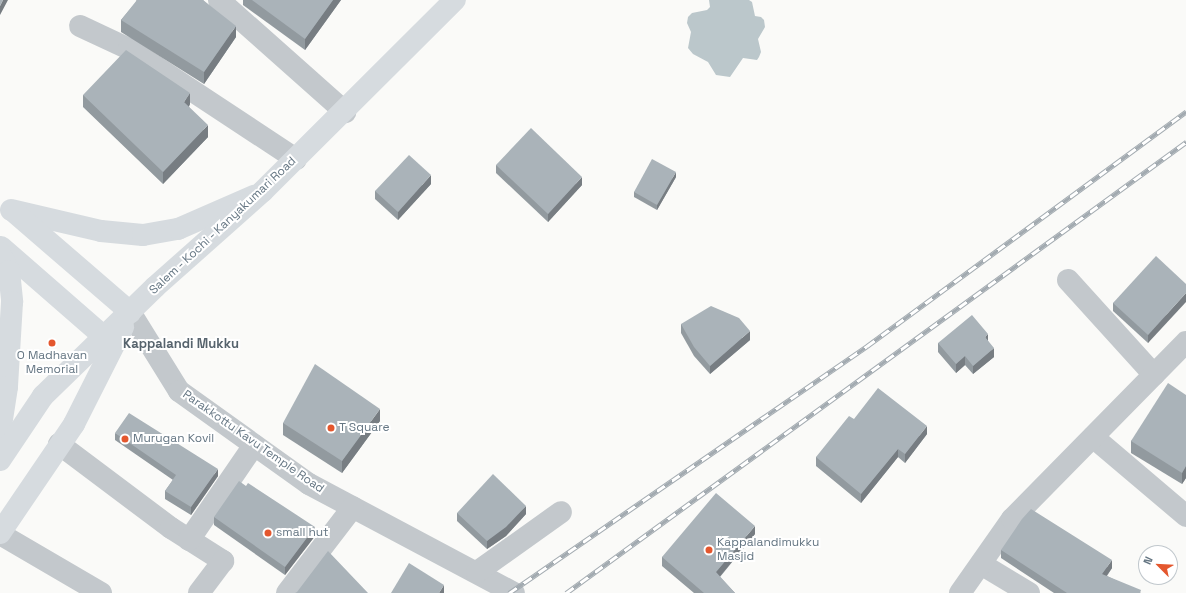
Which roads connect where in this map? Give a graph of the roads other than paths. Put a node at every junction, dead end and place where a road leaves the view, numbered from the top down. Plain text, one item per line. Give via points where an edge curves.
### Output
1 (219, 0) edge
2 (455, 0) edge
3 (80, 26) dead end
4 (345, 112) junction
5 (296, 159) junction
6 (263, 191) junction
7 (6, 206) edge
8 (0, 246) edge
9 (0, 253) edge
10 (1068, 280) dead end
11 (130, 312) junction
12 (104, 337) junction
13 (1186, 342) edge
14 (1154, 375) junction
15 (0, 432) edge
16 (1093, 437) junction
17 (59, 444) junction
18 (254, 445) junction
19 (0, 460) edge
20 (353, 507) junction
21 (561, 512) dead end
22 (1186, 516) edge
23 (0, 533) edge
24 (189, 540) junction
25 (981, 564) junction
26 (477, 572) junction
27 (101, 593) edge
28 (199, 593) edge
29 (287, 593) edge
30 (514, 593) edge
31 (960, 593) edge
32 (1029, 593) edge

1 - 4 street
2 - 4 main road, Salem - Kochi - Kanyakumari Road
3 - 5 street via 129,49
4 - 5 main road, Salem - Kochi - Kanyakumari Road
5 - 6 main road, Salem - Kochi - Kanyakumari Road
6 - 7 main road via 178,229 143,235 100,231
6 - 11 main road, Salem - Kochi - Kanyakumari Road
7 - 11 main road
8 - 12 main road
9 - 15 main road via 9,271 12,302 7,387
10 - 14 street
11 - 12 main road, Salem - Kochi - Kanyakumari Road
11 - 17 main road via 74,424
11 - 18 street, Parakkottu Kavu Temple Road via 179,391
12 - 19 main road, Salem - Kochi - Kanyakumari Road via 43,396
13 - 14 street
14 - 16 street
16 - 22 street
16 - 25 street via 1012,519
17 - 23 main road
17 - 24 street
18 - 20 street, Parakkottu Kavu Temple Road via 309,484
18 - 24 street
20 - 26 street, Parakkottu Kavu Temple Road
20 - 29 street
21 - 26 street
23 - 27 street
24 - 28 street via 223,561
25 - 31 street
25 - 32 street
26 - 30 street, Parakkottu Kavu Temple Road

